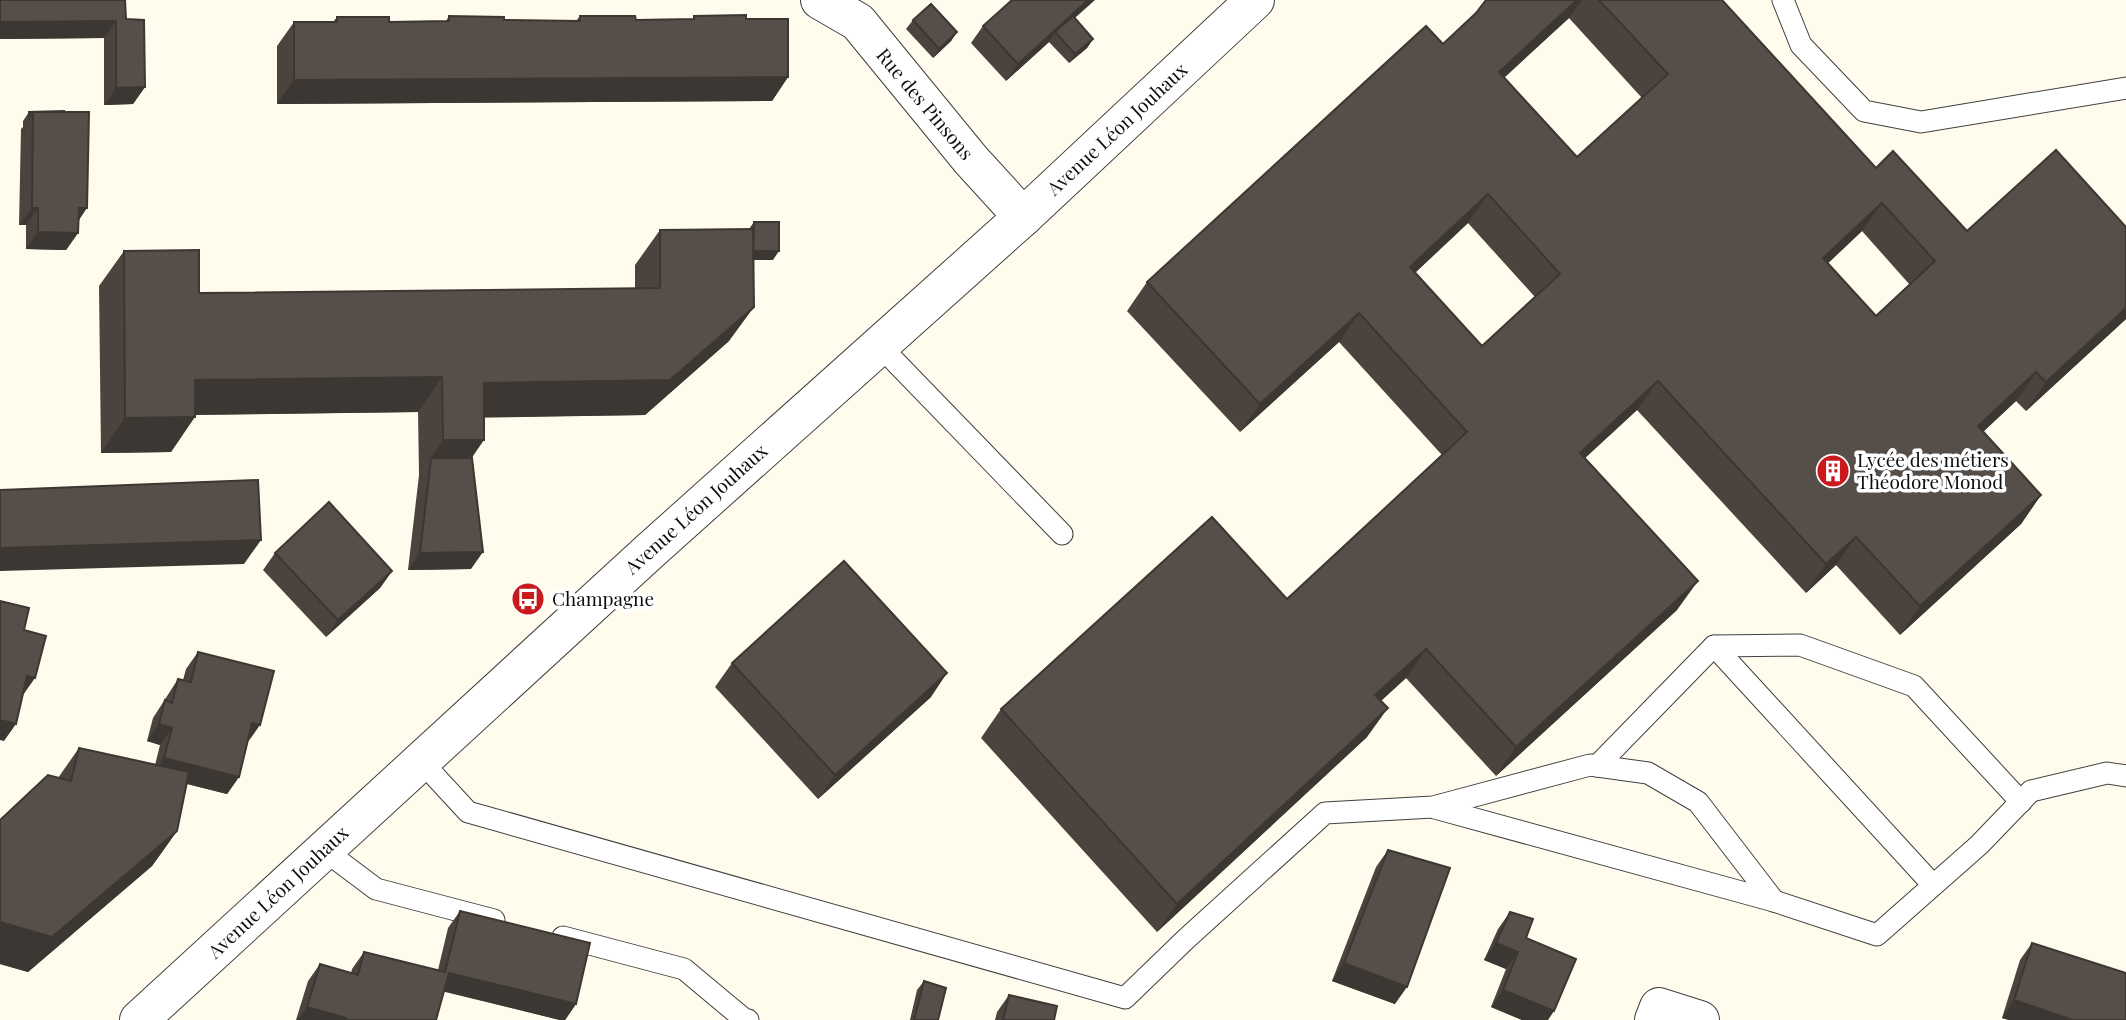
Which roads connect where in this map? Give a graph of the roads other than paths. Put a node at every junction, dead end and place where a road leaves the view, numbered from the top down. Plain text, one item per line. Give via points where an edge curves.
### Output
1 (820, 0) edge
2 (1255, 0) edge
3 (1783, 0) edge
4 (2126, 88) edge
5 (1023, 218) junction
6 (880, 346) junction
7 (1062, 534) dead end
8 (1714, 646) junction
9 (420, 760) junction
10 (1597, 766) junction
11 (2126, 776) edge
12 (2021, 802) junction
13 (1433, 807) junction
14 (324, 850) junction
15 (1933, 886) junction
16 (1774, 901) junction
17 (510, 924) edge
18 (537, 931) edge
19 (1656, 1013) edge
20 (138, 1020) edge
21 (748, 1020) edge
22 (1700, 1020) edge

1 - 5 street, Rue des Pinsons via 858,22
2 - 5 street, Avenue Léon Jouhaux
3 - 4 lane via 1801,45 1864,111 1920,122
5 - 6 street, Avenue Léon Jouhaux
6 - 7 lane
6 - 9 street, Avenue Léon Jouhaux
8 - 10 lane
8 - 12 lane via 1800,645 1914,686
8 - 15 lane
9 - 13 lane via 468,812 1125,998 1325,813
9 - 14 street, Avenue Léon Jouhaux
10 - 13 lane
10 - 16 lane via 1648,773 1698,802
11 - 12 lane via 2107,773 2031,792
12 - 15 lane
13 - 16 lane
14 - 17 lane via 376,889
14 - 20 street, Avenue Léon Jouhaux
15 - 16 lane via 1877,935
18 - 21 lane via 684,969
19 - 22 street

